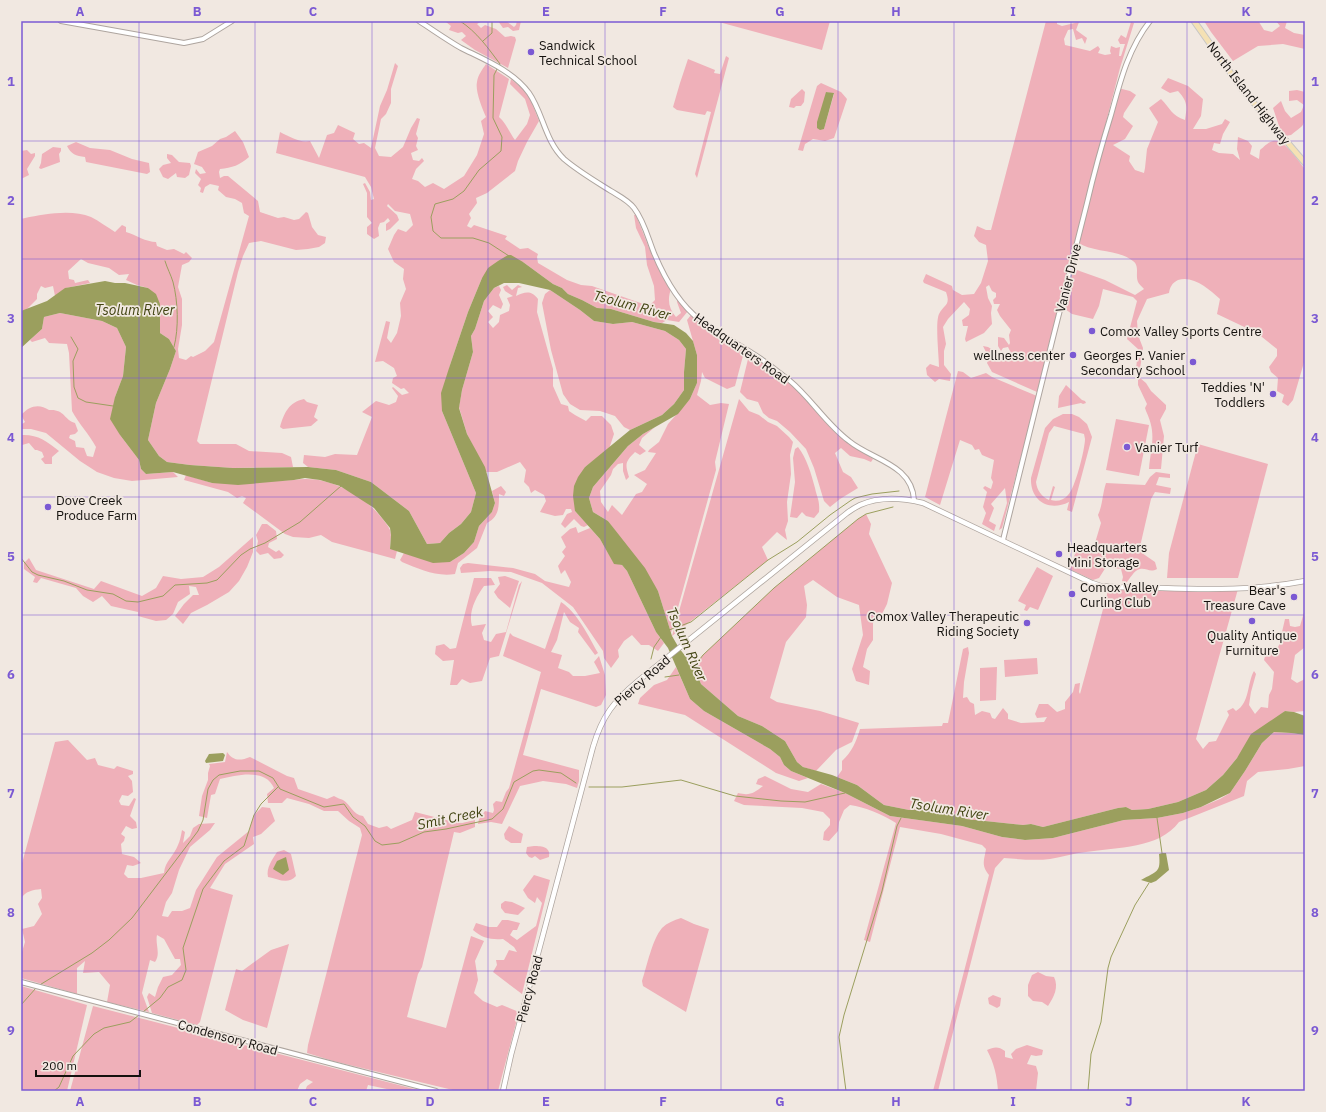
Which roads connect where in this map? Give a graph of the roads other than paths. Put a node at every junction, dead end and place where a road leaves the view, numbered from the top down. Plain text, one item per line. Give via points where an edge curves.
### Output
1 (61, 21) edge
2 (232, 21) edge
3 (419, 21) edge
4 (1150, 21) edge
5 (1194, 21) edge
6 (1305, 163) edge
7 (914, 500) junction
8 (1002, 540) junction
9 (1305, 581) edge
10 (21, 982) edge
11 (436, 1091) edge
12 (503, 1091) edge

1 - 2 street via 184,43 203,39
3 - 7 street, Headquarters Road via 460,48 491,63 521,84 529,94 551,143 560,155 633,207 672,287 693,314 790,381 850,443 904,474 912,488
4 - 8 street, Vanier Drive via 1131,50 1113,106
5 - 6 main road, North Island Highway via 1242,89
7 - 8 main road, Piercy Road
7 - 12 main road, Piercy Road via 873,500 853,509 638,681 609,710 597,734
8 - 9 main road via 1101,586 1190,590 1268,587
10 - 11 street, Condensory Road

